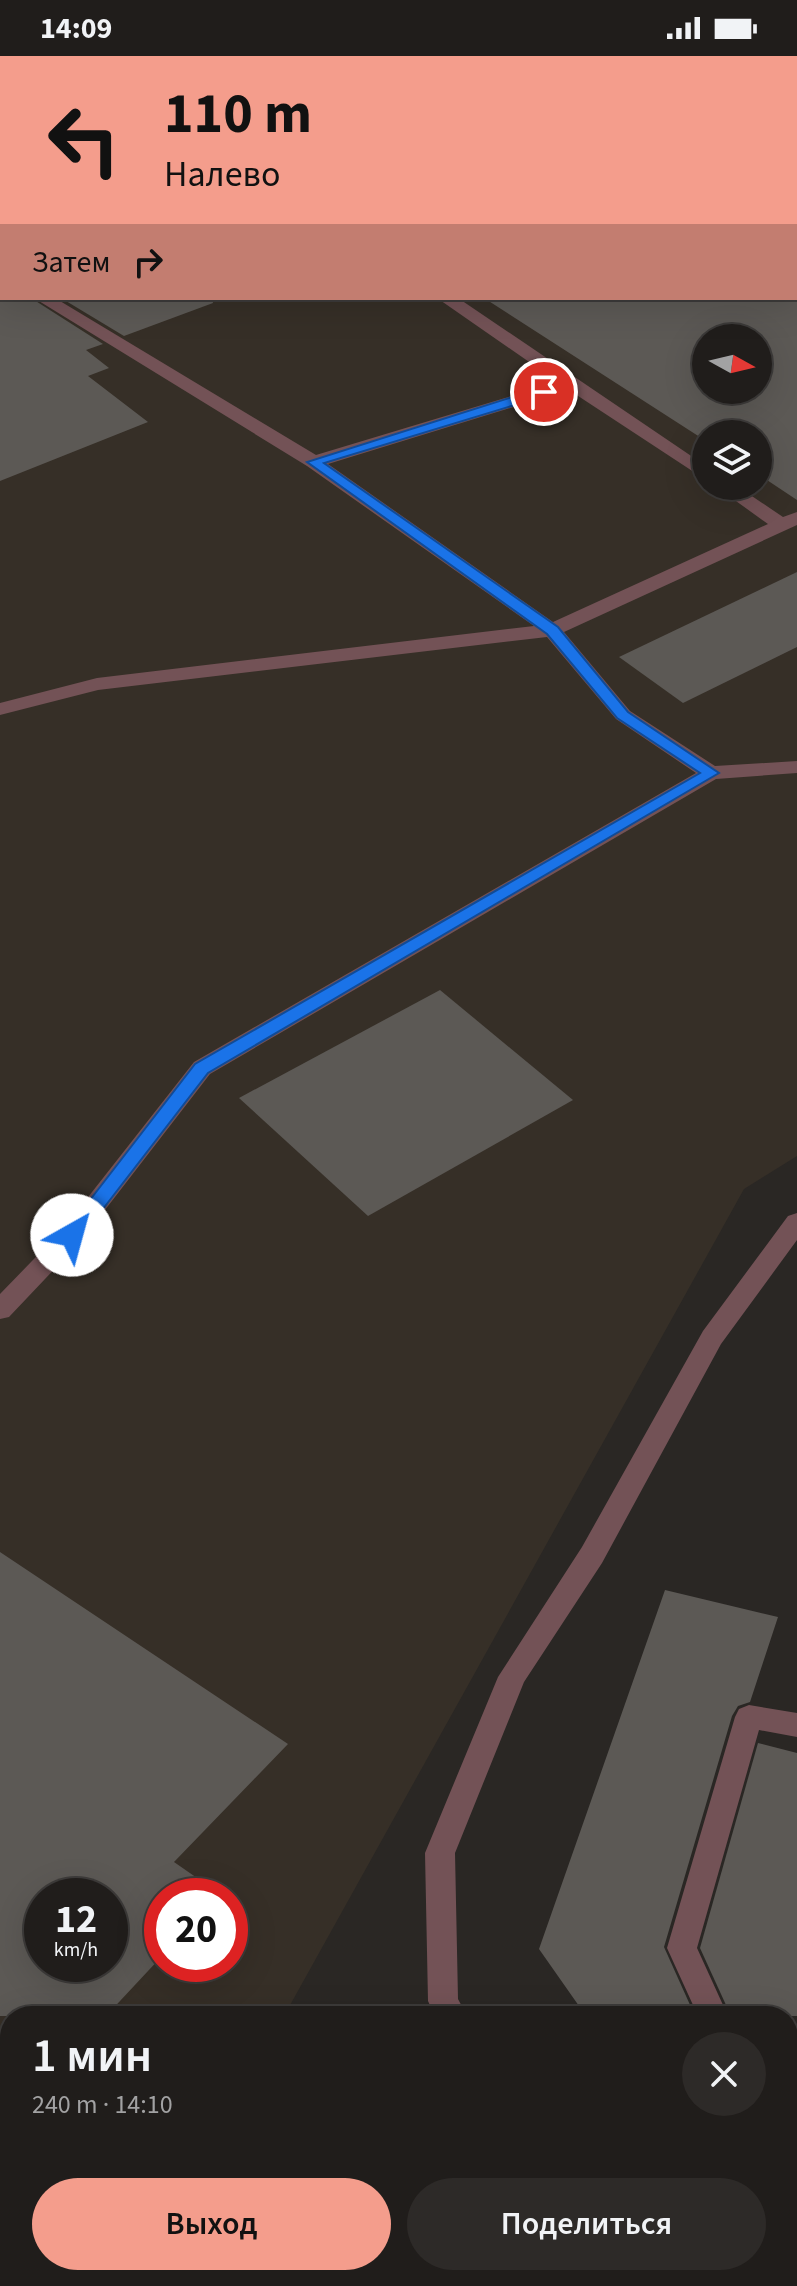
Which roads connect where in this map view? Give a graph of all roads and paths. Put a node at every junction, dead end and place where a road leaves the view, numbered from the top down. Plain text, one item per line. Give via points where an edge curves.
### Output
1 (46, 300) edge
2 (449, 300) edge
3 (572, 383) junction
4 (314, 462) junction
5 (692, 464) edge
6 (749, 500) edge
7 (789, 522) edge
8 (552, 630) junction
9 (0, 709) edge
10 (797, 767) edge
11 (711, 773) junction
12 (797, 1222) edge
13 (0, 1310) edge
14 (797, 1725) edge
15 (446, 2006) edge
16 (708, 2006) edge

1 - 4 street
2 - 3 street
3 - 4 street
3 - 5 street
4 - 8 street
6 - 7 street
7 - 8 street
8 - 9 street via 97,684
8 - 11 street via 623,715
10 - 11 street
11 - 13 street via 202,1068 72,1235
12 - 15 street via 712,1338 592,1555 512,1677 440,1853
14 - 16 street via 749,1717 682,1948

